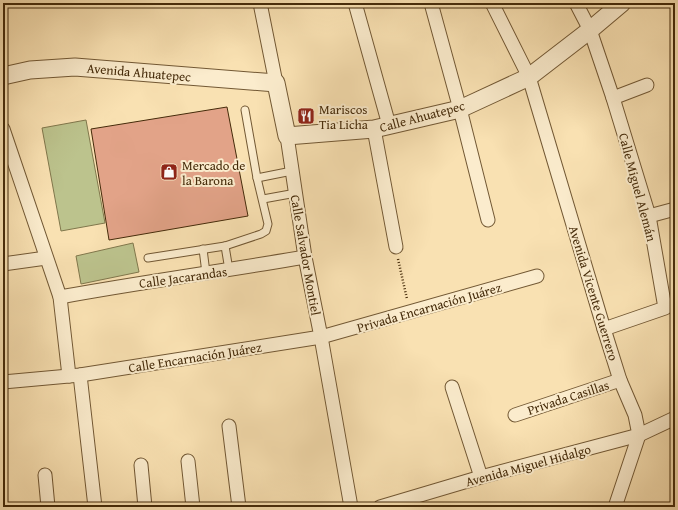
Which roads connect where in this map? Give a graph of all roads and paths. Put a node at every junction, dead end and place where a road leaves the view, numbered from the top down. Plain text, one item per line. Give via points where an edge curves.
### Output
1 (260, 3) edge
2 (355, 3) edge
3 (431, 3) edge
4 (492, 3) edge
5 (576, 3) edge
6 (622, 3) edge
7 (590, 30) junction
8 (3, 76) edge
9 (529, 77) junction
10 (276, 83) junction
11 (647, 84) dead end
12 (613, 98) junction
13 (460, 109) junction
14 (245, 110) dead end
15 (382, 127) junction
16 (3, 129) edge
17 (287, 136) junction
18 (292, 171) junction
19 (257, 178) junction
20 (296, 193) junction
21 (263, 199) junction
22 (675, 209) edge
23 (648, 216) junction
24 (488, 220) dead end
25 (225, 246) junction
26 (396, 247) joint
27 (203, 249) junction
28 (305, 257) junction
29 (46, 258) junction
30 (148, 258) dead end
31 (3, 264) edge
32 (229, 270) junction
33 (206, 273) junction
34 (537, 276) dead end
35 (60, 297) junction
36 (410, 312) junction
37 (604, 329) junction
38 (321, 337) junction
39 (74, 376) junction
40 (620, 380) junction
41 (3, 382) edge
42 (452, 387) dead end
43 (515, 415) dead end
44 (675, 418) edge
45 (229, 426) dead end
46 (639, 435) junction
47 (188, 461) dead end
48 (141, 465) dead end
49 (45, 475) dead end
50 (481, 478) junction
51 (48, 507) edge
52 (95, 507) edge
53 (145, 507) edge
54 (193, 507) edge
55 (239, 507) edge
56 (351, 507) edge
57 (380, 507) edge
58 (615, 507) edge

1 - 10 street, Calle Salvador Montiel
2 - 15 street
3 - 13 street
4 - 9 street, Avenida Vicente Guerrero
5 - 7 street, Calle Miguel Alemán
6 - 7 street, Calle Ahuatepec
7 - 9 street, Calle Ahuatepec
7 - 12 street, Calle Miguel Alemán
8 - 10 street, Avenida Ahuatepec via 30,70 75,67
9 - 13 street, Calle Ahuatepec
9 - 37 street, Avenida Vicente Guerrero
10 - 17 street, Calle Salvador Montiel
11 - 12 street
12 - 23 street, Calle Miguel Alemán
13 - 15 street, Calle Ahuatepec
13 - 24 street
14 - 19 lane
15 - 17 street, Calle Ahuatepec
15 - 26 street
16 - 29 street
17 - 18 street, Calle Salvador Montiel
18 - 19 lane
18 - 20 street, Calle Salvador Montiel
19 - 21 lane
20 - 21 lane
20 - 28 street, Calle Salvador Montiel
21 - 25 lane via 268,224 266,231
22 - 23 street
23 - 37 street, Calle Miguel Alemán via 665,308
25 - 27 lane
25 - 32 lane
26 - 36 path
27 - 30 lane
27 - 33 lane
28 - 32 street, Calle Jacarandas
28 - 38 street, Calle Salvador Montiel
29 - 31 street
29 - 35 street
32 - 33 street, Calle Jacarandas
33 - 35 street, Calle Jacarandas
34 - 36 street, Privada Encarnación Juárez
35 - 39 street
36 - 38 street, Privada Encarnación Juárez
37 - 40 street, Avenida Vicente Guerrero
38 - 39 street, Calle Encarnación Juárez
38 - 56 street, Calle Salvador Montiel
39 - 41 street
39 - 52 street
40 - 43 street, Privada Casillas
40 - 46 street, Avenida Vicente Guerrero via 635,415
42 - 50 street
44 - 46 street, Avenida Miguel Hidalgo
45 - 55 street
46 - 50 street, Avenida Miguel Hidalgo
46 - 58 street, Avenida Vicente Guerrero
47 - 54 street
48 - 53 street
49 - 51 street
50 - 57 street, Avenida Miguel Hidalgo

